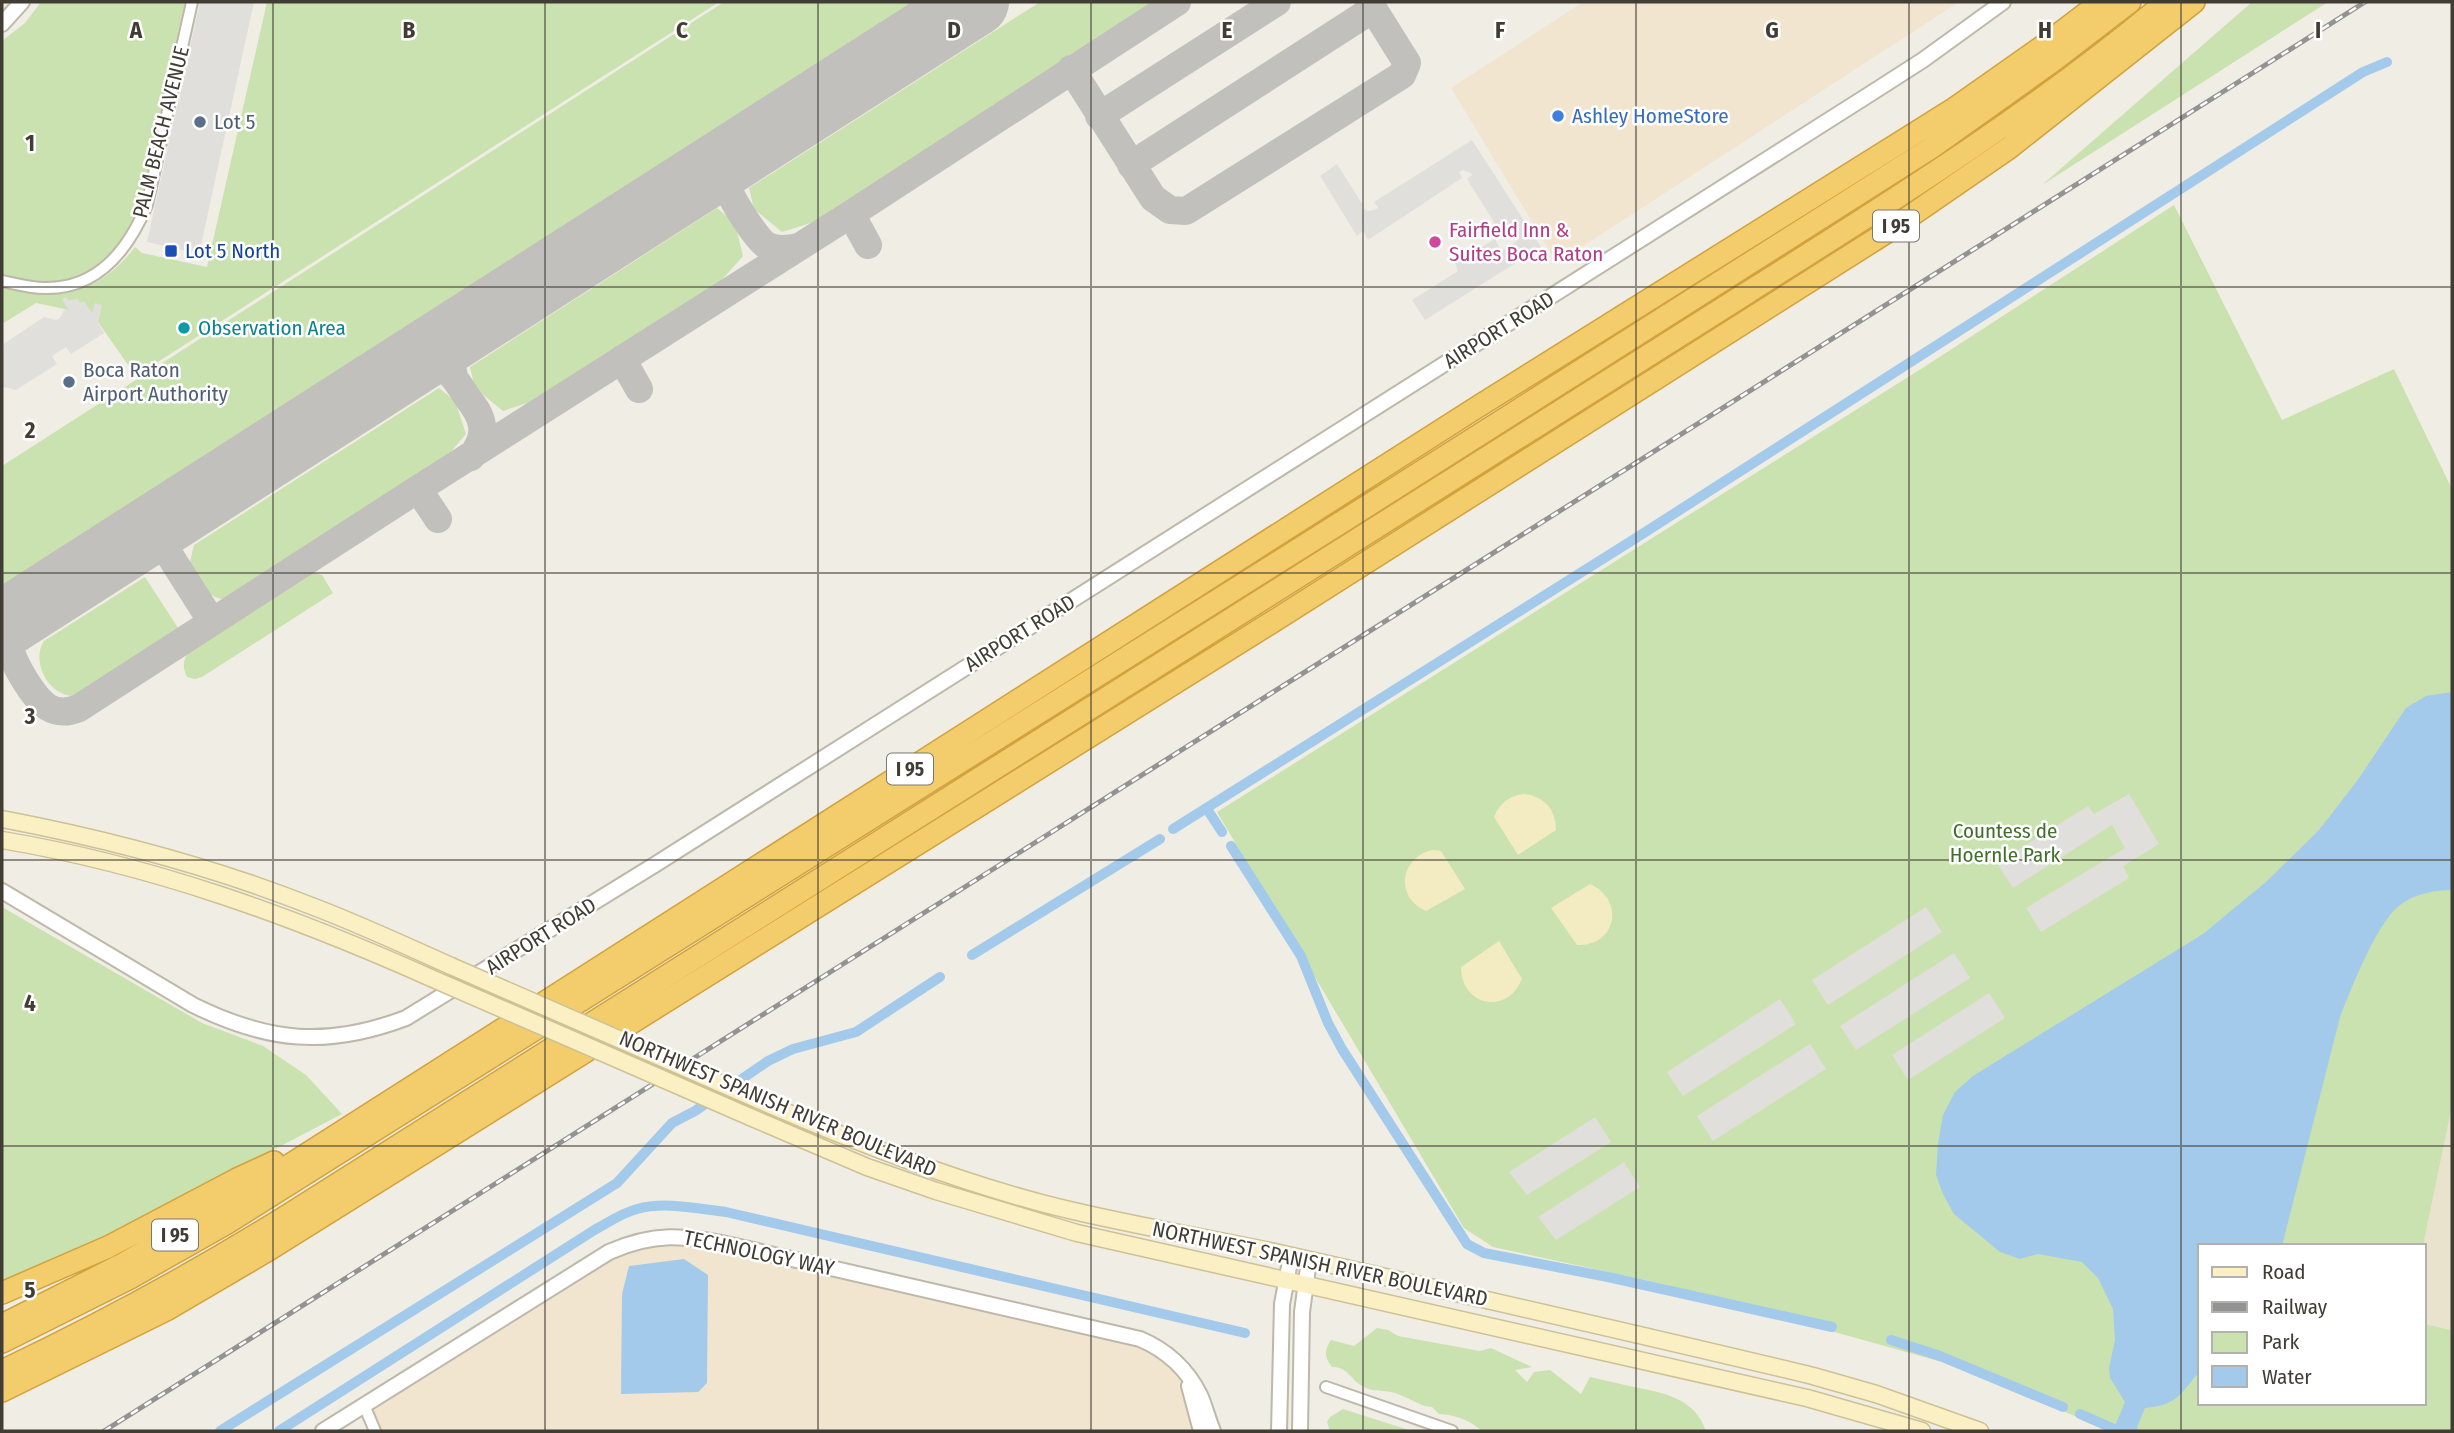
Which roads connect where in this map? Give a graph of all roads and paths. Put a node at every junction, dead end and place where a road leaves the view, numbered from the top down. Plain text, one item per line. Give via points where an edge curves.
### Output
1 (22, 2) edge
2 (192, 2) edge
3 (2003, 2) edge
4 (2101, 2) edge
5 (2130, 2) edge
6 (2166, 2) edge
7 (2194, 2) edge
8 (2, 24) edge
9 (2, 281) edge
10 (1479, 406) junction
11 (1345, 520) junction
12 (1269, 624) junction
13 (1133, 680) junction
14 (2, 819) edge
15 (2, 840) edge
16 (2, 891) edge
17 (340, 1132) junction
18 (1291, 1256) junction
19 (1309, 1260) junction
20 (1286, 1281) junction
21 (1305, 1285) junction
22 (2, 1293) edge
23 (2, 1325) edge
24 (2, 1342) edge
25 (2, 1371) edge
26 (1186, 1374) junction
27 (1840, 1383) junction
28 (1326, 1387) dead end
29 (1856, 1388) junction
30 (2, 1391) edge
31 (364, 1405) junction
32 (1834, 1405) junction
33 (1851, 1409) junction
34 (323, 1431) edge
35 (375, 1431) edge
36 (1201, 1431) edge
37 (1213, 1431) edge
38 (1279, 1431) edge
39 (1300, 1431) edge
40 (1452, 1431) edge
41 (1922, 1431) edge
42 (1980, 1431) edge

1 - 8 street
2 - 9 street, PALM BEACH AVENUE via 147,205 135,233 119,255 95,275 68,286 44,288
3 - 16 street, AIRPORT ROAD via 1870,94 656,864 406,1017 340,1036 297,1037 251,1029 193,1005
4 - 10 highway, I 95 via 1952,110
5 - 11 highway via 1931,148
6 - 13 highway via 2091,64 1923,182
7 - 12 highway, I 95 via 2009,149 1887,232
10 - 11 highway
10 - 17 highway, I 95
11 - 24 highway via 258,1204 130,1278
12 - 13 highway
12 - 30 highway, I 95 via 265,1252 167,1308
13 - 25 highway via 239,1246
14 - 18 main road, NORTHWEST SPANISH RIVER BOULEVARD, bridge via 99,839 310,905 903,1160 1115,1221
15 - 20 main road, NORTHWEST SPANISH RIVER BOULEVARD, bridge via 118,863 329,933 867,1167 1004,1213
17 - 22 highway via 107,1247
17 - 23 highway, I 95 via 186,1229
18 - 19 main road, NORTHWEST SPANISH RIVER BOULEVARD
18 - 20 street
19 - 21 street
19 - 27 main road, NORTHWEST SPANISH RIVER BOULEVARD
20 - 21 main road, NORTHWEST SPANISH RIVER BOULEVARD
20 - 38 street
21 - 32 main road, NORTHWEST SPANISH RIVER BOULEVARD
21 - 39 street
26 - 31 street, TECHNOLOGY WAY via 1165,1352 1131,1337 731,1245 670,1236 637,1241 609,1252
26 - 36 street
26 - 37 street, TECHNOLOGY WAY via 1200,1395
27 - 29 main road, NORTHWEST SPANISH RIVER BOULEVARD
27 - 32 main road
28 - 40 street
29 - 33 main road
29 - 42 main road, NORTHWEST SPANISH RIVER BOULEVARD
31 - 34 street, TECHNOLOGY WAY
31 - 35 street
32 - 33 main road, NORTHWEST SPANISH RIVER BOULEVARD
33 - 41 main road, NORTHWEST SPANISH RIVER BOULEVARD

